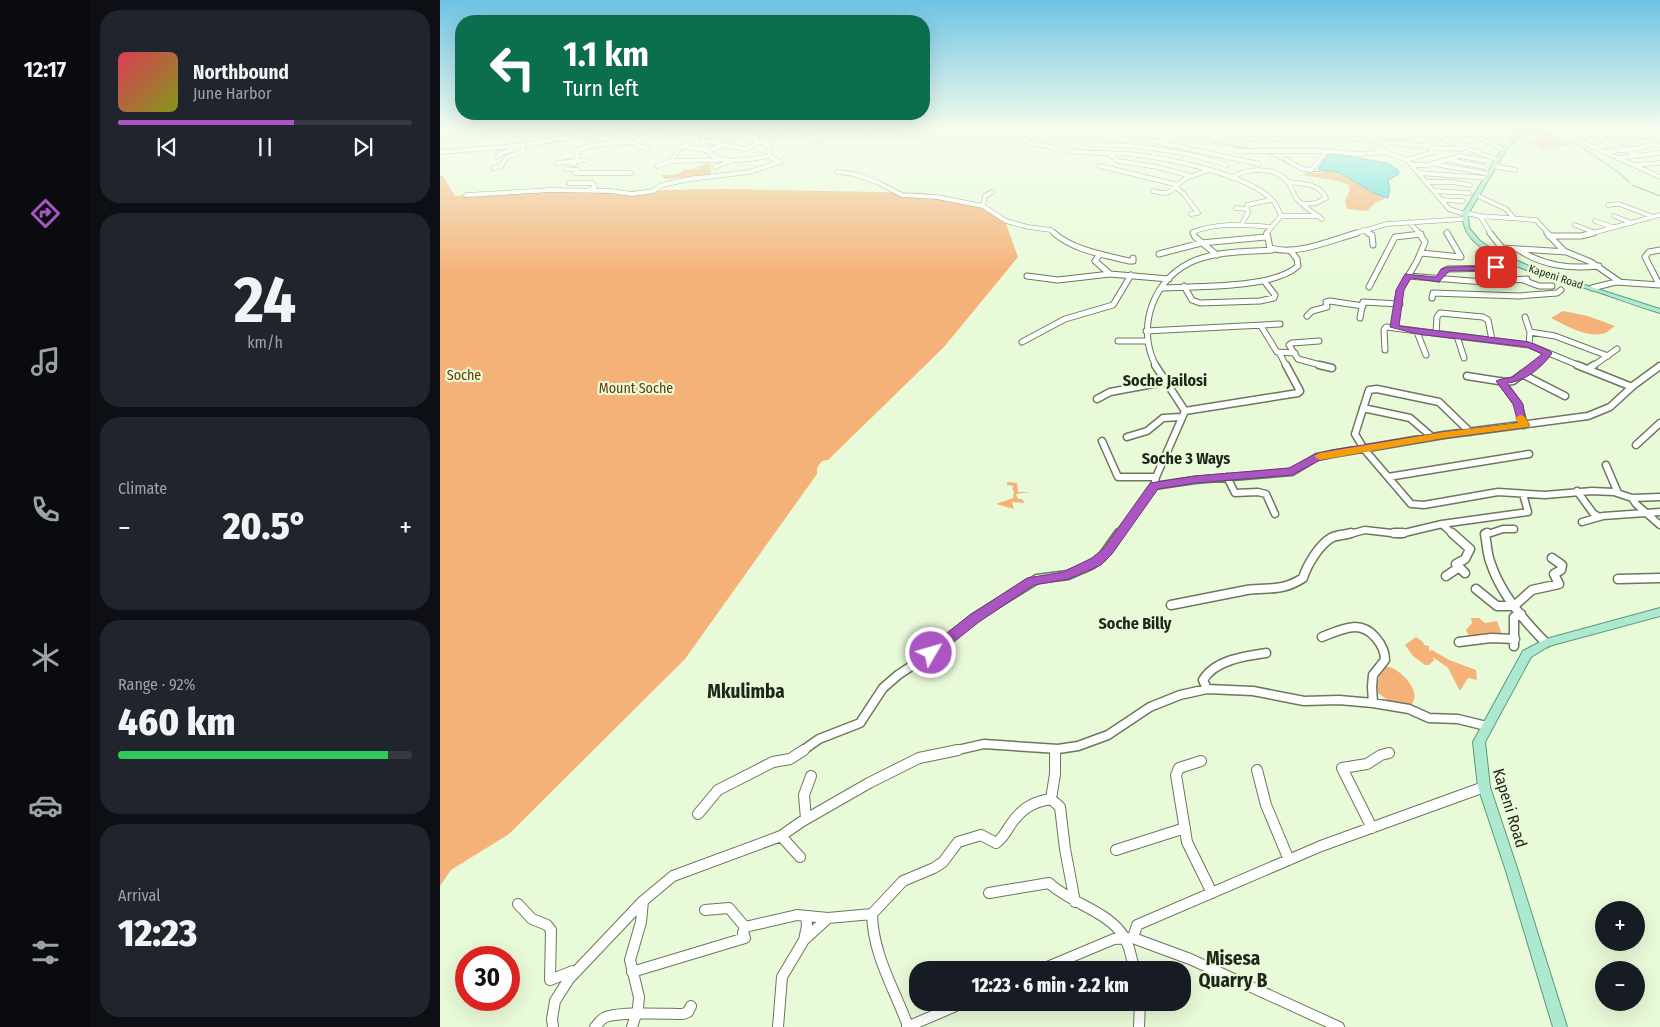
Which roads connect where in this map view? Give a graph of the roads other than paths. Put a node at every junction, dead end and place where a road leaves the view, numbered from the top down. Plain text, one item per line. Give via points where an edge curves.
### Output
1 (695, 178) joint
2 (864, 178) edge
3 (1144, 178) edge
4 (1189, 178) edge
5 (1232, 178) edge
6 (1282, 178) edge
7 (1423, 178) edge
8 (1469, 178) edge
9 (1483, 178) edge
10 (1487, 179) junction
11 (660, 180) dead end
12 (1288, 182) junction
13 (1427, 182) junction
14 (569, 183) dead end
15 (1470, 185) dead end
16 (1178, 187) junction
17 (588, 191) junction
18 (1153, 191) dead end
19 (1434, 191) junction
20 (992, 192) dead end
21 (1469, 193) dead end
22 (466, 195) dead end
23 (1478, 196) junction
24 (1270, 200) junction
25 (1441, 200) junction
26 (1463, 201) dead end
27 (1304, 204) junction
28 (1608, 205) dead end
29 (983, 206) junction
30 (1236, 208) dead end
31 (1248, 209) junction
32 (1192, 214) dead end
33 (1660, 214) edge
34 (1465, 215) junction
35 (1281, 216) junction
36 (1480, 216) junction
37 (1614, 216) dead end
38 (1652, 216) junction
39 (1514, 218) junction
40 (1595, 221) dead end
41 (1409, 222) junction
42 (1630, 222) junction
43 (1241, 225) junction
44 (1576, 225) dead end
45 (1272, 227) junction
46 (1612, 228) junction
47 (1363, 230) junction
48 (1447, 232) dead end
49 (1594, 233) junction
50 (1421, 234) junction
51 (1550, 236) junction
52 (1266, 237) junction
53 (1201, 243) junction
54 (1373, 245) dead end
55 (1272, 250) junction
56 (1290, 250) junction
57 (1519, 250) junction
58 (1660, 250) edge
59 (1567, 252) junction
60 (1100, 254) junction
61 (1159, 254) dead end
62 (1421, 254) junction
63 (1217, 255) junction
64 (1500, 256) junction
65 (1133, 258) dead end
66 (1599, 266) junction
67 (1651, 268) junction
68 (1660, 269) edge
69 (1110, 274) junction
70 (1132, 275) junction
71 (1027, 276) dead end
72 (1408, 276) junction
73 (1169, 278) junction
74 (1439, 279) junction
75 (1265, 282) junction
76 (1482, 282) junction
77 (1620, 282) junction
78 (1660, 284) edge
79 (1184, 286) junction
80 (1552, 286) dead end
81 (1369, 287) dead end
82 (1162, 288) junction
83 (1592, 288) junction
84 (1561, 290) dead end
85 (1494, 296) junction
86 (1432, 298) dead end
87 (1400, 304) junction
88 (1363, 306) junction
89 (1660, 312) edge
90 (1307, 316) dead end
91 (1525, 317) dead end
92 (1360, 318) dead end
93 (1280, 324) dead end
94 (1261, 326) junction
95 (1395, 327) junction
96 (1146, 331) junction
97 (1417, 332) junction
98 (1530, 332) junction
99 (1436, 333) junction
100 (1458, 336) junction
101 (1492, 340) junction
102 (1118, 341) dead end
103 (1319, 341) dead end
104 (1022, 342) dead end
105 (1147, 342) junction
106 (1529, 345) junction
107 (1617, 349) dead end
108 (1385, 350) dead end
109 (1295, 353) junction
110 (1547, 353) junction
111 (1280, 354) junction
112 (1426, 355) dead end
113 (1608, 356) junction
114 (1464, 358) dead end
115 (1660, 366) edge
116 (1332, 368) dead end
117 (1588, 369) junction
118 (1522, 374) junction
119 (1657, 374) edge
120 (1467, 376) dead end
121 (1501, 381) junction
122 (1164, 382) junction
123 (1632, 386) junction
124 (1565, 396) dead end
125 (1097, 400) dead end
126 (1363, 408) junction
127 (1186, 411) junction
128 (1181, 417) junction
129 (1660, 422) edge
130 (1524, 425) junction
131 (1470, 432) junction
132 (1432, 437) junction
133 (1127, 438) dead end
134 (1102, 441) dead end
135 (1636, 445) dead end
136 (1364, 449) junction
137 (1530, 454) dead end
138 (1606, 465) dead end
139 (1156, 477) junction
140 (1227, 477) junction
141 (1388, 477) junction
142 (1154, 486) junction
143 (1577, 491) junction
144 (1618, 493) junction
145 (1523, 494) junction
146 (1660, 497) edge
147 (1632, 498) junction
148 (1660, 512) edge
149 (1646, 513) junction
150 (1275, 514) dead end
151 (1599, 517) junction
152 (1582, 522) dead end
153 (1442, 524) junction
154 (1660, 525) edge
155 (1514, 529) dead end
156 (1552, 558) dead end
157 (1446, 576) dead end
158 (1660, 578) edge
159 (1618, 579) dead end
160 (1476, 589) dead end
161 (1171, 605) dead end
162 (1514, 606) junction
163 (1660, 612) edge
164 (1521, 614) junction
165 (1322, 637) dead end
166 (1459, 642) dead end
167 (1546, 643) junction
168 (1266, 652) dead end
169 (1207, 689) junction
170 (1373, 703) junction
171 (1486, 726) junction
172 (1055, 749) junction
173 (1389, 753) dead end
174 (1201, 761) dead end
175 (1257, 770) dead end
176 (812, 776) dead end
177 (1484, 787) junction
178 (1051, 799) junction
179 (698, 814) dead end
180 (806, 819) junction
181 (1185, 828) junction
182 (1372, 828) junction
183 (781, 836) junction
184 (1116, 850) dead end
185 (800, 857) dead end
186 (1289, 860) junction
187 (990, 893) dead end
188 (1212, 893) junction
189 (643, 901) junction
190 (1075, 902) junction
191 (518, 904) dead end
192 (706, 910) dead end
193 (872, 914) junction
194 (806, 916) junction
195 (828, 918) junction
196 (745, 927) junction
197 (1129, 938) junction
198 (804, 940) junction
199 (1061, 961) edge
200 (1133, 961) edge
201 (577, 968) junction
202 (632, 972) junction
203 (691, 1006) dead end
204 (944, 1011) edge
205 (1140, 1011) edge
206 (636, 1015) junction
207 (553, 1027) edge
208 (595, 1027) edge
209 (632, 1027) edge
210 (778, 1027) edge
211 (908, 1027) edge
212 (1139, 1027) edge
213 (1339, 1027) edge
214 (1560, 1027) edge

1 - 11 street
1 - 17 street via 632,194
2 - 29 street via 902,195 929,196
3 - 16 street
4 - 16 street
5 - 24 street
6 - 12 street
7 - 13 street
8 - 10 street
9 - 10 street
10 - 23 main road
12 - 27 street
12 - 27 street via 1316,186 1326,195 1320,202
13 - 15 street
13 - 19 street
14 - 17 street via 592,183 595,187
16 - 18 street via 1165,194
16 - 32 street via 1198,214
17 - 22 street
19 - 21 street
19 - 25 street
20 - 29 street via 986,196
23 - 34 main road
23 - 39 street via 1506,209
24 - 31 street via 1250,203
24 - 35 street via 1278,206
25 - 26 street
25 - 34 street via 1449,209
27 - 35 street via 1321,217
28 - 38 street via 1619,204
29 - 60 street via 994,210 1006,222 1051,230 1063,240
30 - 31 street
31 - 43 street
33 - 38 street
34 - 36 street
34 - 41 street
34 - 64 main road, Kapeni Road via 1473,237
35 - 45 street
36 - 39 street
36 - 57 street via 1500,247
37 - 42 street
38 - 42 street
39 - 51 street via 1536,220
40 - 46 street
41 - 47 street
41 - 50 street
42 - 46 street
43 - 45 street
43 - 53 street via 1194,231 1192,234
44 - 49 street
45 - 52 street
46 - 49 street
47 - 54 street via 1372,235
47 - 56 street via 1329,242
48 - 62 street via 1461,257
49 - 51 street via 1574,237
50 - 62 street via 1425,242
50 - 81 street via 1395,237
51 - 59 street
52 - 53 street
52 - 55 street
53 - 61 street
53 - 63 street
55 - 56 street
55 - 63 street
56 - 75 street via 1298,263 1295,270
57 - 59 street
57 - 66 street via 1531,258 1558,266
58 - 67 street via 1645,254
59 - 66 street
60 - 65 street via 1129,261
60 - 69 street via 1095,261
62 - 72 street
63 - 73 street via 1183,267
64 - 74 street via 1496,268 1448,269
64 - 83 main road, Kapeni Road
66 - 77 street
67 - 68 street
67 - 78 street
69 - 70 street
69 - 71 street via 1058,280
70 - 73 street
70 - 104 street via 1113,305 1065,319 1062,324 1037,332
72 - 74 street
72 - 87 street via 1400,290
73 - 82 street
74 - 76 street
75 - 79 street
75 - 79 street via 1274,298 1200,303 1192,300
76 - 80 street via 1525,279 1539,286
76 - 85 street
77 - 78 street
77 - 83 street
79 - 82 street
82 - 96 street via 1150,308
83 - 89 main road, Kapeni Road
84 - 85 street
85 - 86 street via 1433,293
87 - 88 street via 1369,301
87 - 95 street
88 - 90 street via 1330,301 1326,302 1327,307 1312,311
88 - 92 street
91 - 98 street
93 - 94 street
94 - 96 street
94 - 111 street
95 - 97 street
95 - 108 street via 1384,330
96 - 105 street
97 - 99 street
97 - 112 street
98 - 106 street
98 - 113 street via 1555,336
99 - 100 street
99 - 101 street via 1440,313 1483,318 1488,320
100 - 101 street
100 - 114 street
101 - 106 street
102 - 105 street
103 - 109 street via 1290,344
105 - 122 street
106 - 110 street
107 - 113 street
109 - 111 street
109 - 116 street via 1301,361
110 - 117 street
110 - 118 street
111 - 127 street via 1300,391 1298,393
113 - 117 street
115 - 119 street
117 - 123 street
118 - 121 street via 1512,381
118 - 124 street
119 - 123 street
120 - 121 street
121 - 130 street via 1518,404
122 - 125 street via 1110,392
122 - 127 street
123 - 130 street via 1605,411
126 - 131 street via 1372,389 1434,399
126 - 132 street via 1409,417
126 - 136 street via 1355,434
127 - 128 street
128 - 133 street via 1163,418 1147,432
128 - 139 street
129 - 135 street
130 - 131 street
131 - 132 street
132 - 136 street
134 - 139 street via 1118,477
136 - 140 street via 1319,457 1292,472
136 - 141 street
137 - 141 street
138 - 144 street
139 - 142 street
140 - 142 street
140 - 150 street via 1235,493 1266,494
141 - 145 street via 1414,505 1490,493
142 - 179 street via 1108,551 1096,562 1065,576 1029,583 974,618 882,688 860,723 819,739 790,759 773,762 718,790
143 - 144 street
143 - 145 street
143 - 151 street
144 - 147 street
145 - 153 street via 1528,512
146 - 147 street
147 - 149 street
148 - 149 street
149 - 151 street
149 - 154 street
151 - 152 street
153 - 157 street via 1470,549 1465,559 1456,564 1461,571
153 - 161 street via 1400,534 1365,530 1332,538 1321,547 1304,571 1302,580 1294,584 1274,590 1236,592
155 - 162 street via 1485,534 1493,571
156 - 162 street via 1562,565 1562,570 1554,574 1559,584 1532,590
158 - 159 street
160 - 162 street via 1497,606
162 - 164 street
163 - 167 main road, Kapeni Road
164 - 166 street via 1514,617 1515,643 1491,638
164 - 167 street
165 - 170 street via 1355,626 1366,627 1373,634 1385,654 1384,664 1374,674
167 - 171 main road, Kapeni Road via 1527,654
168 - 169 street via 1234,658 1210,671 1203,680
169 - 170 street via 1253,691 1304,701
169 - 172 street via 1150,707 1097,740
170 - 171 street via 1409,709 1430,718 1458,719
171 - 177 main road, Kapeni Road via 1479,742
172 - 178 street
172 - 180 street via 988,744 927,756 869,782
173 - 182 street via 1365,765 1342,768
174 - 181 street via 1176,772
175 - 186 street via 1266,805
176 - 180 street via 804,795
177 - 182 street
177 - 214 main road, Kapeni Road
178 - 190 street via 1060,807
178 - 193 street via 1037,800 1023,808 996,842 979,835 958,842 943,862 903,881
180 - 183 street
181 - 184 street
181 - 188 street via 1188,842
182 - 186 street
183 - 185 street
183 - 189 street via 676,875
186 - 188 street
187 - 190 street via 1047,882
188 - 197 street via 1138,925
189 - 201 street
189 - 202 street via 641,922 630,960
190 - 197 street
191 - 201 street via 529,917 550,928 553,939 548,970 550,980
192 - 196 street via 729,908
193 - 195 street
193 - 211 street via 872,931 883,971 902,1006
194 - 195 street
194 - 196 street via 797,915
194 - 198 street
195 - 198 street
196 - 202 street via 745,938
197 - 199 street via 1114,939
197 - 200 street
197 - 213 street via 1190,959
198 - 210 street via 781,982
201 - 207 street via 556,997
202 - 206 street via 639,997
203 - 206 street via 683,1014
204 - 211 street
205 - 212 street
206 - 208 street via 622,1013 604,1018
206 - 209 street

